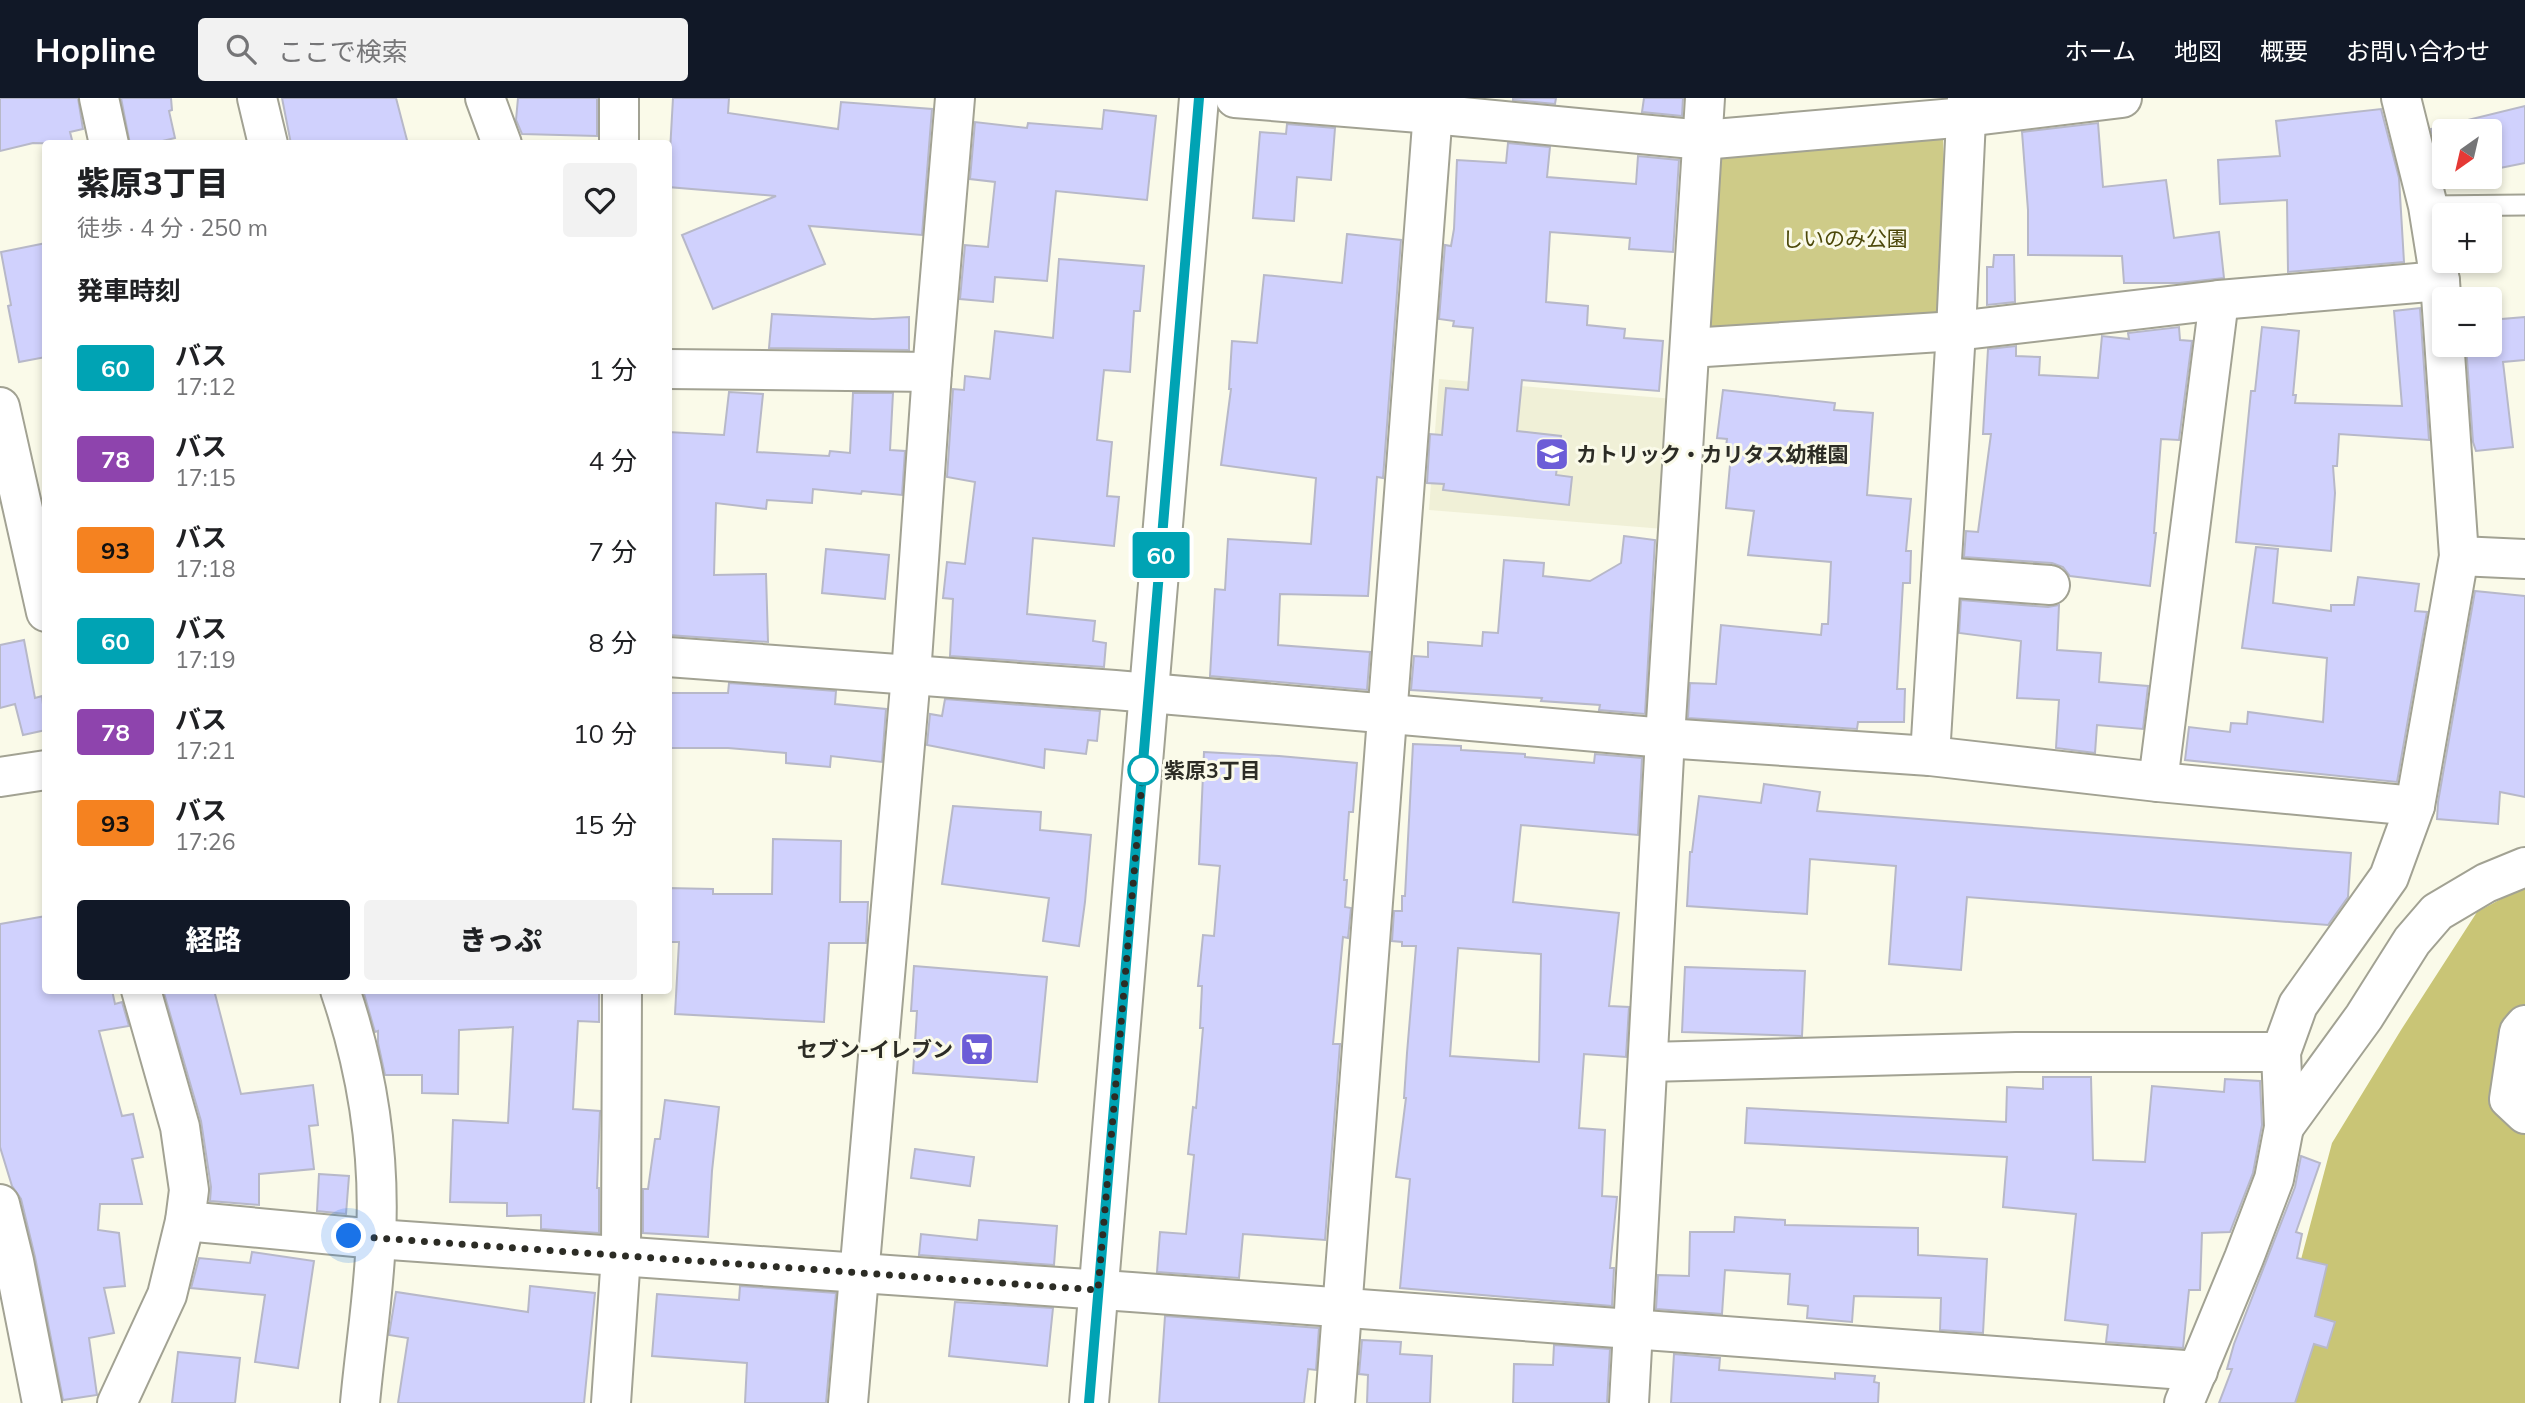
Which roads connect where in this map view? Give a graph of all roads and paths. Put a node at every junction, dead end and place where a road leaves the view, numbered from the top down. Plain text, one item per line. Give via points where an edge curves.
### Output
1 (99, 98) edge
2 (257, 98) edge
3 (485, 98) edge
4 (619, 98) edge
5 (955, 98) edge
6 (1199, 98) edge
7 (1236, 98) edge
8 (1705, 98) edge
9 (2122, 98) edge
10 (2401, 98) edge
11 (1433, 106) edge
12 (1967, 107) edge
13 (108, 140) edge
14 (267, 140) edge
15 (501, 140) edge
16 (619, 140) edge
17 (1703, 140) junction
18 (2525, 205) edge
19 (2428, 206) junction
20 (2440, 281) junction
21 (2219, 300) junction
22 (1956, 331) junction
23 (1690, 348) junction
24 (672, 369) edge
25 (932, 372) junction
26 (0, 407) edge
27 (2459, 556) junction
28 (2525, 559) edge
29 (1941, 577) junction
30 (2050, 585) dead end
31 (42, 594) edge
32 (672, 657) edge
33 (911, 675) junction
34 (1149, 693) junction
35 (1386, 714) junction
36 (1665, 738) junction
37 (1930, 756) junction
38 (42, 771) edge
39 (0, 776) edge
40 (2158, 782) junction
41 (2416, 806) junction
42 (2525, 867) edge
43 (142, 994) edge
44 (341, 994) edge
45 (622, 994) edge
46 (2525, 1025) edge
47 (2281, 1052) junction
48 (1648, 1062) junction
49 (2525, 1114) edge
50 (2284, 1127) junction
51 (0, 1204) edge
52 (185, 1221) junction
53 (376, 1239) junction
54 (621, 1255) junction
55 (858, 1272) junction
56 (1098, 1290) junction
57 (1343, 1308) junction
58 (1634, 1330) junction
59 (2191, 1387) edge
60 (43, 1403) edge
61 (117, 1403) edge
62 (360, 1403) edge
63 (611, 1403) edge
64 (848, 1403) edge
65 (1089, 1403) edge
66 (1335, 1403) edge
67 (1629, 1403) edge

1 - 13 street
2 - 14 street
3 - 15 street
4 - 16 street
5 - 25 street
6 - 34 street
7 - 11 street
8 - 17 street
9 - 12 street
10 - 19 street
11 - 17 street
11 - 35 street
12 - 17 street
12 - 22 street
17 - 23 street
18 - 19 lane
19 - 20 street
20 - 21 street
20 - 27 street
21 - 22 street
21 - 40 street
22 - 23 street
22 - 29 street
23 - 36 street
24 - 25 street
25 - 33 street
26 - 31 street
27 - 28 street
27 - 41 street
29 - 30 street
29 - 37 street
32 - 33 street
33 - 34 street
33 - 55 street
34 - 35 street
34 - 56 street
35 - 36 street
35 - 57 street
36 - 37 street
36 - 48 street
37 - 40 street
38 - 39 street
40 - 41 street
41 - 47 street via 2389,877 2298,1006
42 - 50 street via 2486,883 2437,912 2412,941 2364,1017
43 - 52 street via 180,1127 189,1190
44 - 53 street via 356,1039 375,1154
45 - 54 street
46 - 49 street via 2519,1032 2509,1099
47 - 48 street via 2016,1052
47 - 50 street
48 - 58 street
50 - 59 street via 2274,1179
51 - 60 street
52 - 53 street
52 - 61 street via 167,1295
53 - 54 street
53 - 62 street
54 - 55 street
54 - 63 street
55 - 56 street
55 - 64 street
56 - 57 street
56 - 65 street
57 - 58 street
57 - 66 street
58 - 59 street
58 - 67 street

